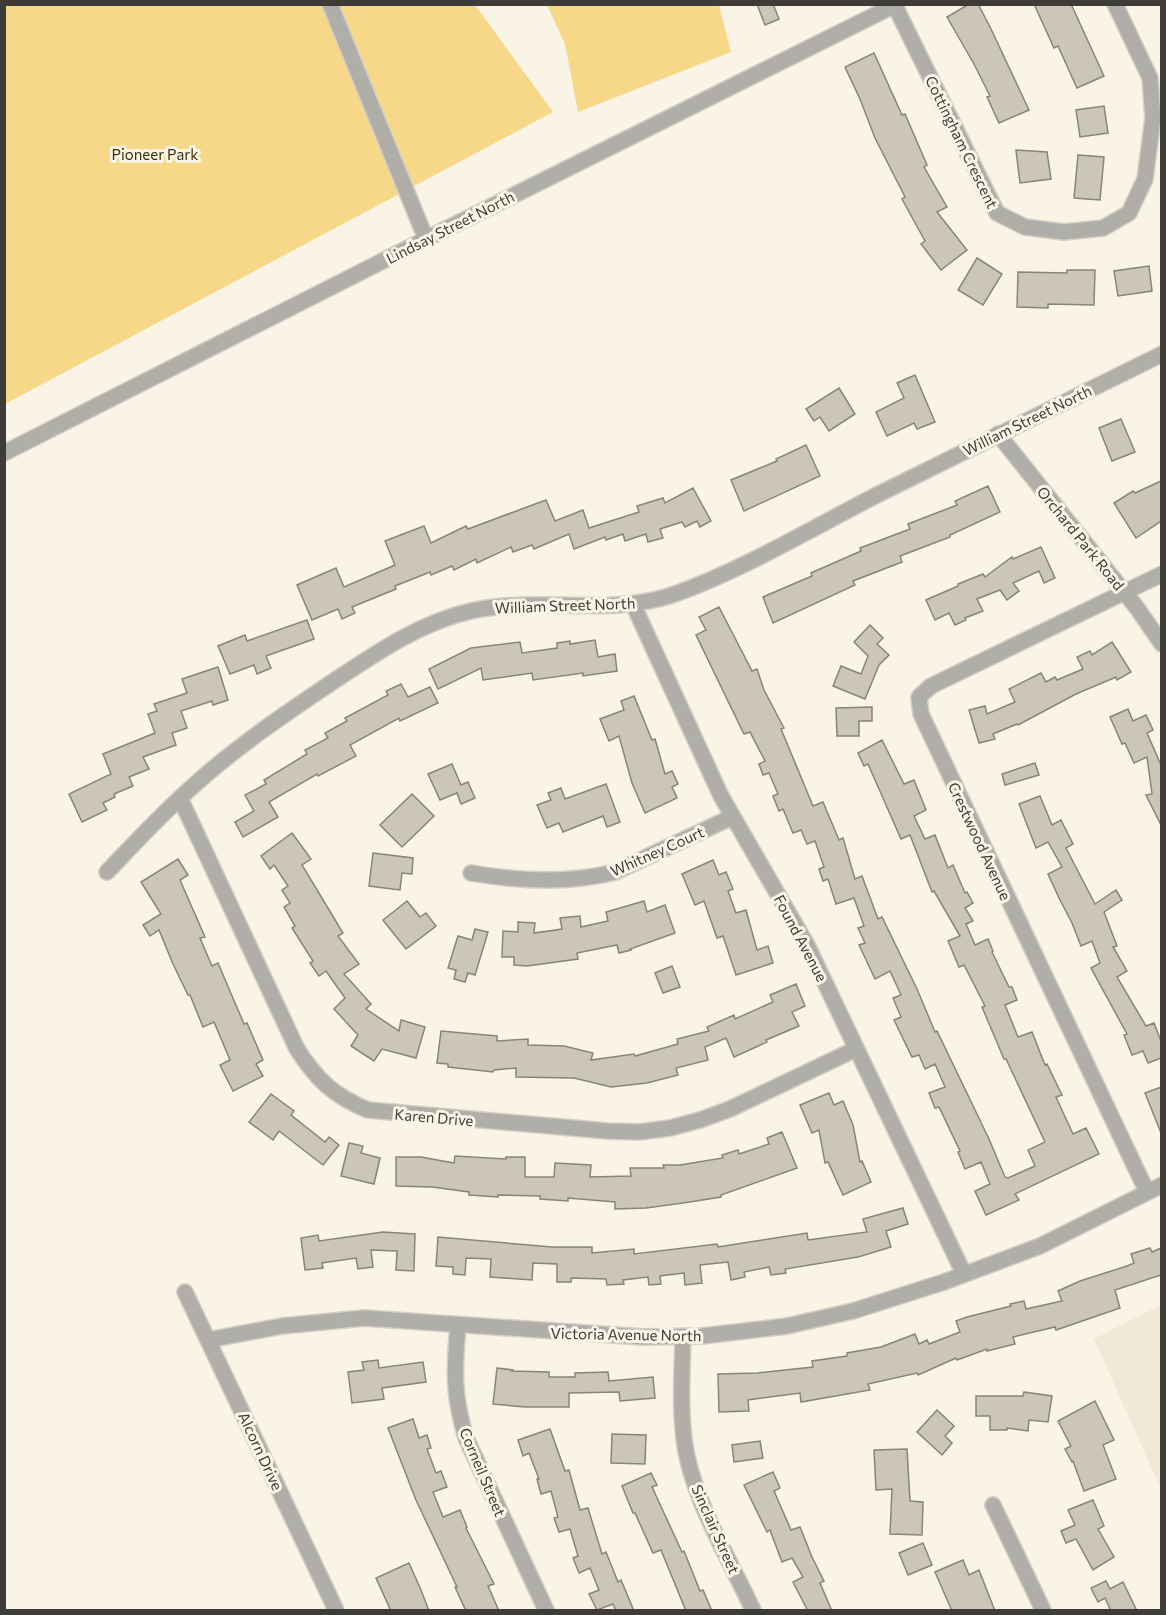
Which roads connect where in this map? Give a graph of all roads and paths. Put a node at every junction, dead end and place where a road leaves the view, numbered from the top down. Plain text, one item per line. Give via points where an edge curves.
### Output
1 (330, 4) edge
2 (1114, 4) edge
3 (896, 5) edge
4 (1156, 76) edge
5 (426, 239) junction
6 (1161, 354) edge
7 (998, 434) junction
8 (4, 453) edge
9 (1161, 574) edge
10 (1124, 592) junction
11 (633, 604) junction
12 (1161, 644) edge
13 (180, 798) junction
14 (732, 818) junction
15 (107, 872) dead end
16 (471, 873) dead end
17 (856, 1049) junction
18 (1161, 1185) edge
19 (1147, 1192) junction
20 (964, 1274) junction
21 (185, 1292) dead end
22 (458, 1326) junction
23 (683, 1337) junction
24 (208, 1340) junction
25 (993, 1505) dead end
26 (336, 1611) edge
27 (546, 1611) edge
28 (753, 1611) edge
29 (1043, 1611) edge

1 - 5 street
2 - 4 street, Cottingham Crescent
3 - 4 street, Cottingham Crescent via 997,213 1025,227 1064,232 1103,228 1129,213 1145,179
3 - 5 street, Lindsay Street North
5 - 8 street, Lindsay Street North
6 - 7 street, William Street North
7 - 10 street, Orchard Park Road
7 - 11 street, William Street North via 731,570 674,594
9 - 10 street
10 - 12 street, Orchard Park Road
10 - 19 street, Crestwood Avenue via 931,686 919,697 921,714
11 - 13 street, William Street North via 520,605 471,611 446,619 400,639 290,711 256,734
11 - 14 street, Found Avenue
13 - 15 street, William Street North
13 - 17 street, Karen Drive via 297,1049 320,1081 334,1093 368,1110 639,1132 670,1128 730,1109
14 - 16 street, Whitney Court via 615,872 594,877 507,879
14 - 17 street, Found Avenue via 801,932
17 - 20 street, Found Avenue
18 - 19 street, Victoria Avenue North
19 - 20 street, Victoria Avenue North via 1040,1246
20 - 23 street, Victoria Avenue North via 898,1298 787,1326
21 - 24 street, Alcorn Drive
22 - 23 street, Victoria Avenue North via 600,1336
22 - 24 street, Victoria Avenue North via 380,1319 339,1320
22 - 27 street, Corneil Street via 454,1383 458,1412 478,1466
23 - 28 street, Sinclair Street via 682,1408 690,1469 700,1500
24 - 26 street, Alcorn Drive
25 - 29 street

